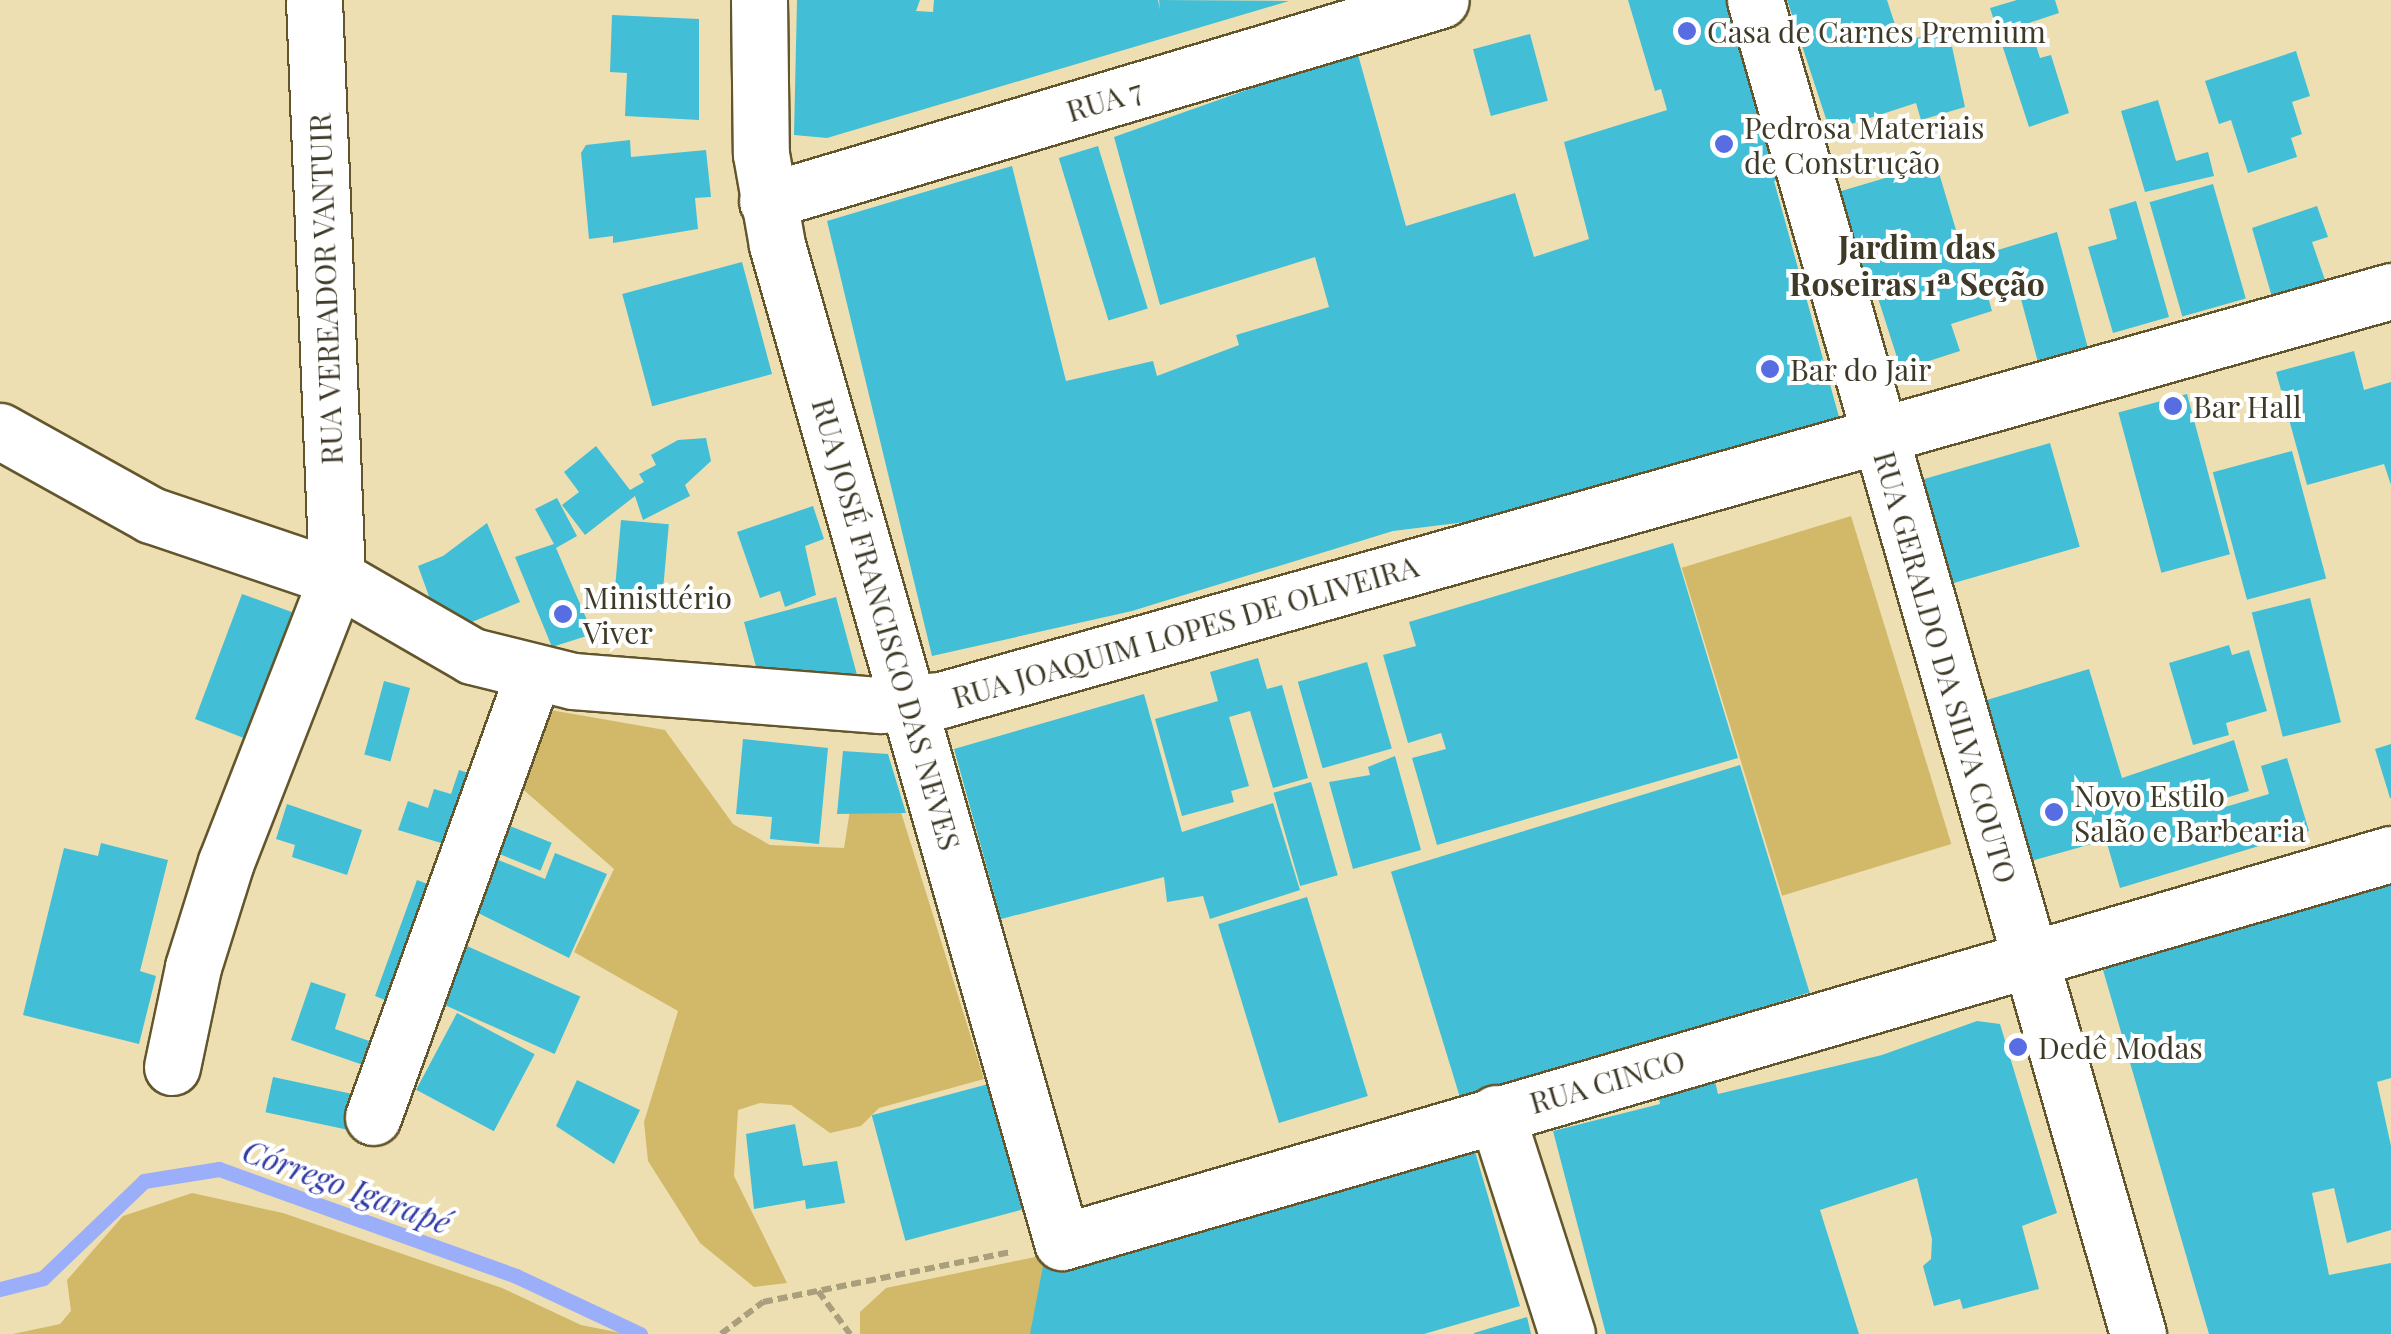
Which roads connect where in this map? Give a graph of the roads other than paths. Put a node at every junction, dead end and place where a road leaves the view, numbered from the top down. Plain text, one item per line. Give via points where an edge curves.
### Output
1 (314, 0) edge
2 (759, 0) edge
3 (1441, 0) edge
4 (1755, 0) edge
5 (767, 201) junction
6 (2391, 291) edge
7 (0, 431) edge
8 (1880, 435) junction
9 (337, 578) junction
10 (534, 672) junction
11 (910, 704) junction
12 (2391, 854) edge
13 (2030, 959) junction
14 (172, 1067) dead end
15 (1496, 1113) junction
16 (373, 1117) dead end
17 (1062, 1242) joint
18 (1567, 1334) edge
19 (2138, 1334) edge

1 - 9 street, RUA VEREADOR VANTUIR
2 - 5 street, RUA JOSÉ FRANCISCO DAS NEVES via 756,81
3 - 5 street, RUA 7
4 - 8 street, RUA GERALDO DA SILVA COUTO
5 - 11 street, RUA JOSÉ FRANCISCO DAS NEVES
6 - 8 street, RUA JOAQUIM LOPES DE OLIVEIRA
7 - 9 street, RUA JOAQUIM LOPES DE OLIVEIRA via 151,515
8 - 11 street, RUA JOAQUIM LOPES DE OLIVEIRA
8 - 13 street, RUA GERALDO DA SILVA COUTO
9 - 10 street, RUA JOAQUIM LOPES DE OLIVEIRA via 472,656
9 - 14 street via 226,862 193,967
10 - 11 street, RUA JOAQUIM LOPES DE OLIVEIRA via 573,681
10 - 16 street
11 - 17 street, RUA JOSÉ FRANCISCO DAS NEVES
12 - 13 street, RUA CINCO
13 - 15 street, RUA CINCO
13 - 19 street, RUA GERALDO DA SILVA COUTO
15 - 17 street, RUA CINCO
15 - 18 street

